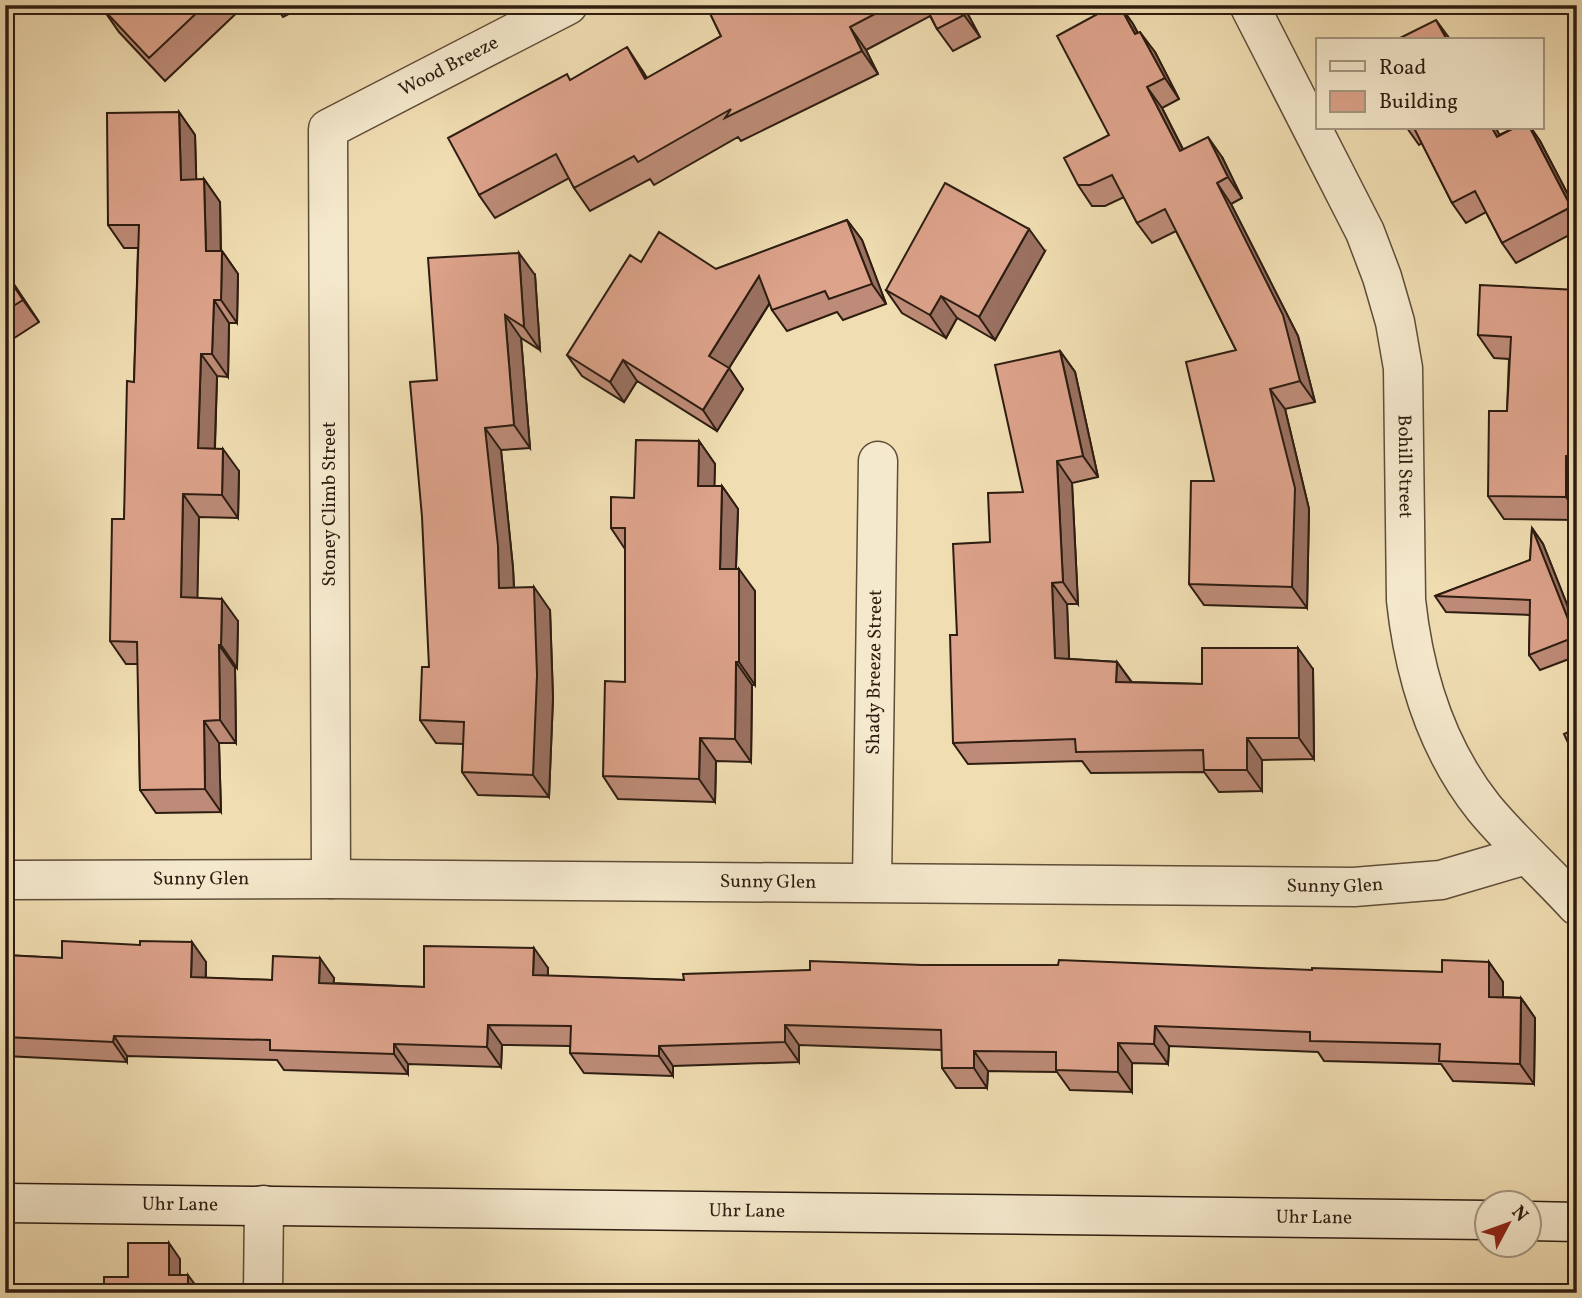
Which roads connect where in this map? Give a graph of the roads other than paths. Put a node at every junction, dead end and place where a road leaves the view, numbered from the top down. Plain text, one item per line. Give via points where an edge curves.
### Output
1 (568, 5) edge
2 (1249, 5) edge
3 (328, 129) joint
4 (878, 461) dead end
5 (1526, 855) junction
6 (331, 879) junction
7 (5, 880) edge
8 (872, 882) junction
9 (1577, 906) edge
10 (5, 1203) edge
11 (264, 1205) junction
12 (1474, 1220) edge
13 (1544, 1221) edge
14 (1577, 1222) edge
15 (263, 1293) edge

1 - 3 street, Wood Breeze
2 - 5 street, Bohill Street via 1364,232 1395,322 1403,369 1406,600 1410,637 1429,710 1462,777
3 - 6 street, Stoney Climb Street
4 - 8 street, Shady Breeze Street
5 - 8 street, Sunny Glen via 1441,880 1354,887
5 - 9 street, Bohill Street
6 - 7 street, Sunny Glen
6 - 8 street, Sunny Glen
10 - 11 street, Uhr Lane
11 - 12 street, Uhr Lane
11 - 15 street
13 - 14 street

